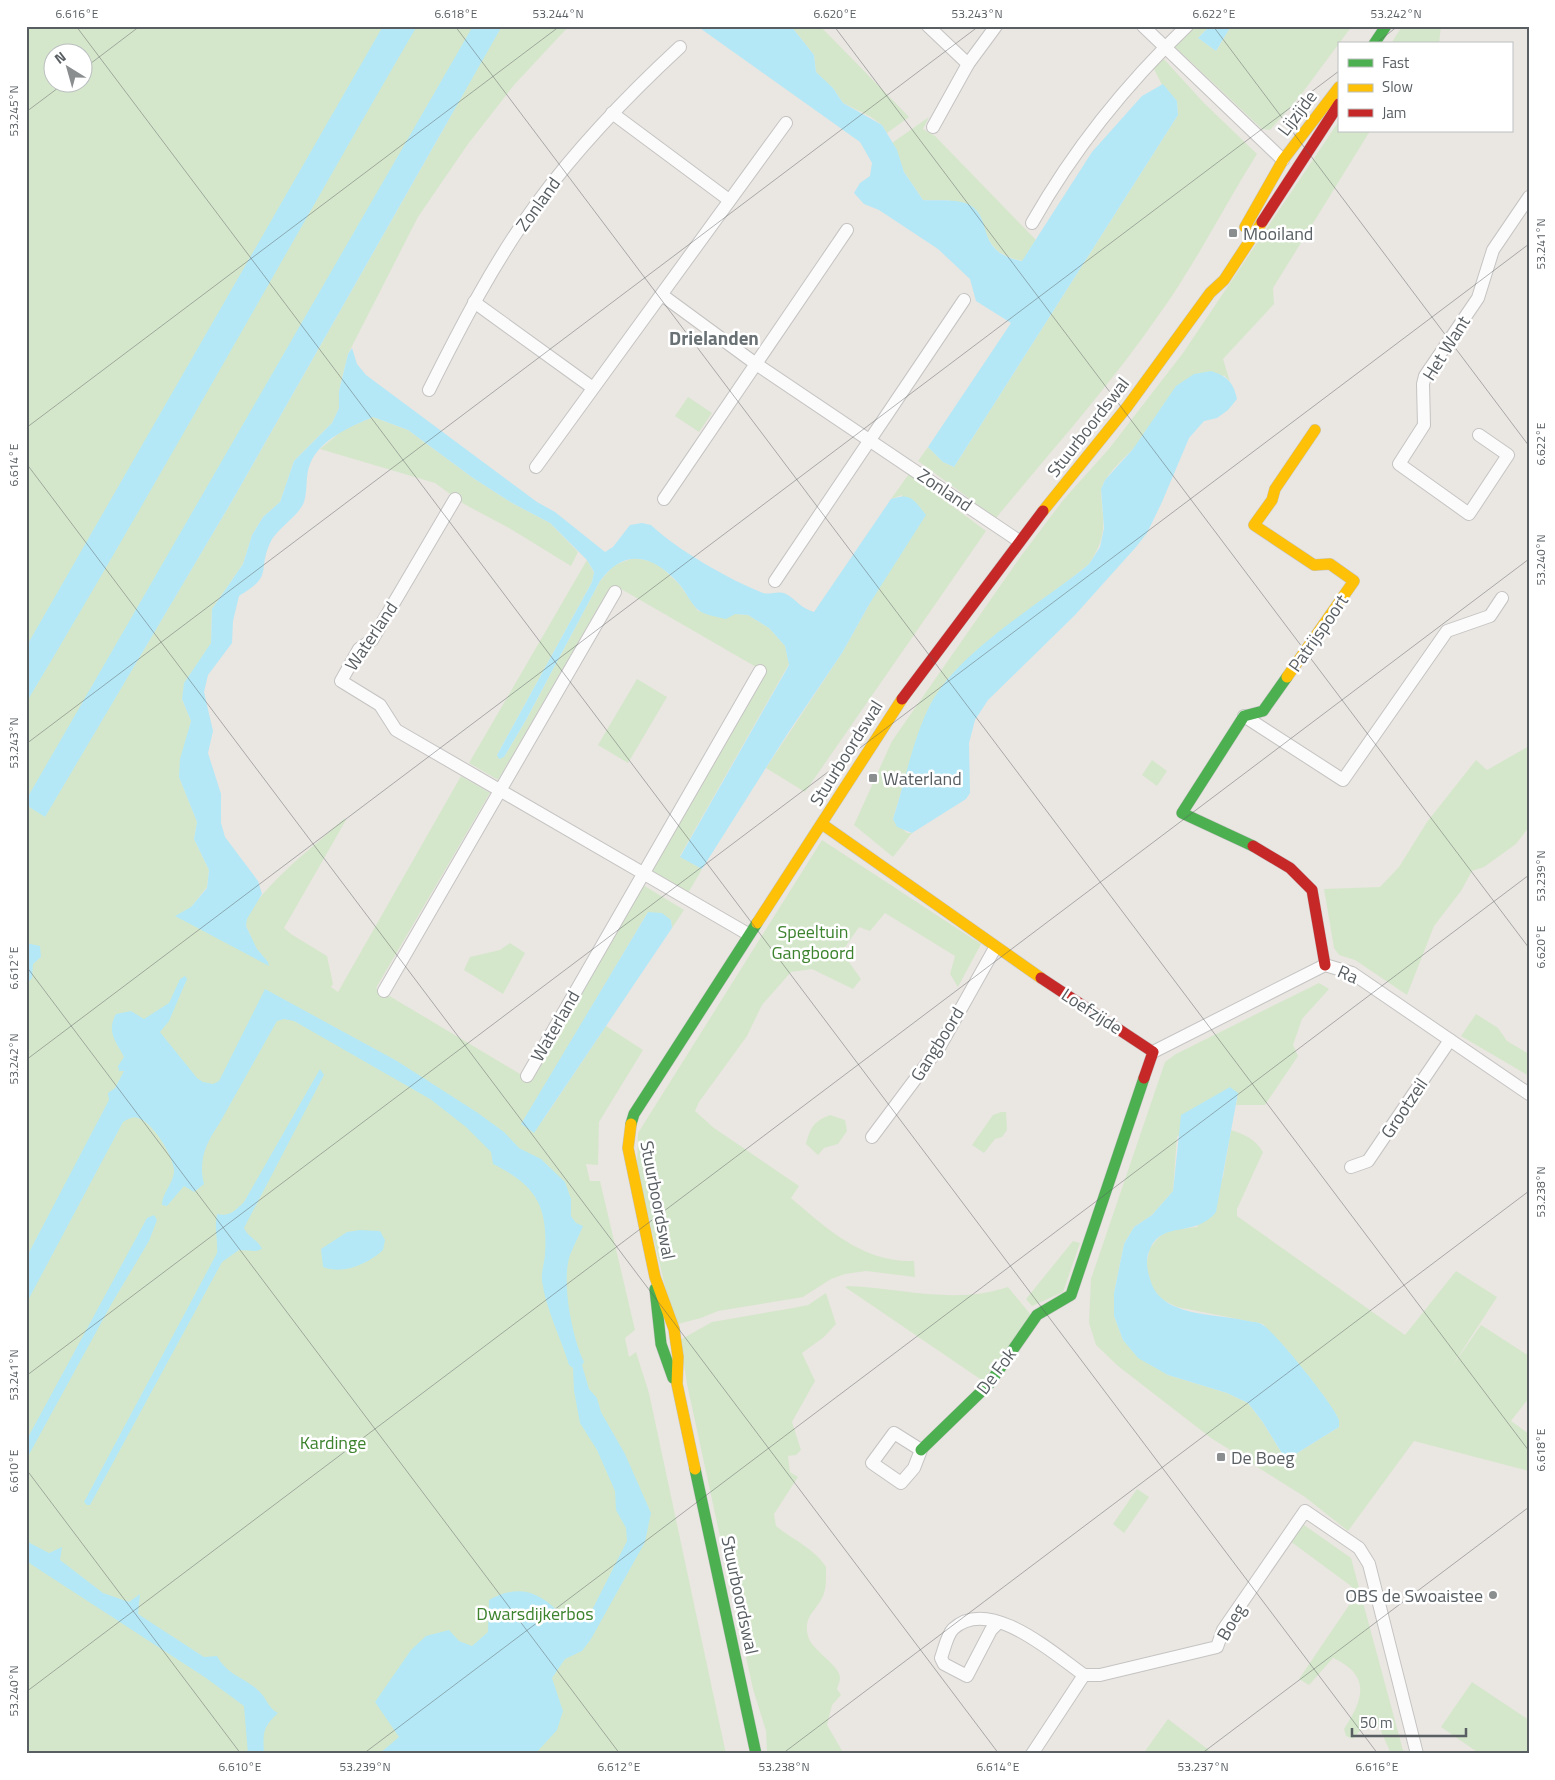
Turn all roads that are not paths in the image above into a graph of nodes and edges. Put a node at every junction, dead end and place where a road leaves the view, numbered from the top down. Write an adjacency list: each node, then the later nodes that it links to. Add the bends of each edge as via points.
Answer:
1 (928, 26): 9 (street)
2 (996, 26): 9 (street)
3 (1143, 26): 8 (street)
4 (1187, 26): 8 (street)
5 (1386, 26): 6 (street)
6 (1375, 42)
7 (680, 47): 12 (street, Zonland)
8 (1165, 47): 15 (street); 19 (street, via 1088,134)
9 (968, 64): 14 (street)
10 (1338, 88): 15 (street, Lijzijde)
11 (1338, 105): 16 (street, Stuurboordswal)
12 (612, 113): 18 (street); 24 (street, Zonland, via 537,204)
13 (786, 123): 18 (street)
14 (933, 127)
15 (1284, 160): 16 (street); 21 (street, Stuurboordswal, via 1215,278)
16 (1296, 168): 21 (street, Stuurboordswal, via 1224,280)
17 (1529, 197): 29 (street, Het Want, via 1493,250 1478,298 1425,376 1424,425 1399,464 1469,514 1508,455)
18 (729, 200): 22 (street)
19 (1032, 223)
20 (847, 230): 25 (street)
21 (1210, 293): 34 (street, Stuurboordswal, via 1127,408)
22 (662, 295): 25 (street, Zonland); 26 (street)
23 (964, 300): 30 (street)
24 (474, 302): 26 (street); 27 (street, Zonland)
25 (756, 364): 30 (street, Zonland); 33 (street)
26 (593, 388): 31 (street)
27 (429, 390)
28 (1315, 430): 39 (street, Patrijspoort, via 1274,489 1272,500 1254,525 1314,565 1330,564 1354,581 1264,711)
29 (1479, 435)
30 (870, 440): 34 (street, Zonland); 35 (street)
31 (536, 467)
32 (455, 499): 40 (street, Waterland, via 372,640 359,649 341,682 380,706 396,730)
33 (664, 499)
34 (1019, 541): 41 (street, Stuurboordswal, via 908,690)
35 (774, 581)
36 (615, 592): 40 (street)
37 (1502, 598): 39 (street, via 1490,616 1447,631 1343,780)
38 (760, 671): 42 (street, Waterland)
39 (1244, 716): 45 (street, via 1182,813 1222,830 1296,872 1312,890)
40 (500, 791): 42 (street, Waterland); 46 (street)
41 (822, 824): 43 (street, Stuurboordswal); 44 (street, Loefzijde)
42 (644, 873): 43 (street, Waterland); 49 (street, Waterland)
43 (748, 934): 56 (street, Stuurboordswal, via 644,1098 628,1136 630,1160 655,1277 664,1295 675,1337 678,1384)
44 (995, 948): 48 (street, Loefzijde); 51 (street, Gangboord, via 940,1046)
45 (1326, 965): 47 (street, Ra, via 1352,973); 48 (street, Ra)
46 (384, 991)
47 (1450, 1040): 50 (street, Ra); 52 (street, Grootzeil, via 1368,1161)
48 (1153, 1052): 53 (street, De Fok, via 1071,1294 1063,1302 1037,1315 989,1384)
49 (526, 1076)
50 (1529, 1094)
51 (872, 1137)
52 (1351, 1167)
53 (921, 1450)
54 (999, 1622): 54 (street, via 972,1618 952,1630 941,1658 944,1664 966,1676 991,1630); 55 (street, via 1012,1625)
55 (1084, 1675): 57 (street); 58 (street, Boeg, via 1100,1675 1218,1647 1224,1630 1305,1510 1352,1542 1369,1564)
56 (756, 1754)
57 (1032, 1754)
58 (1417, 1754)

